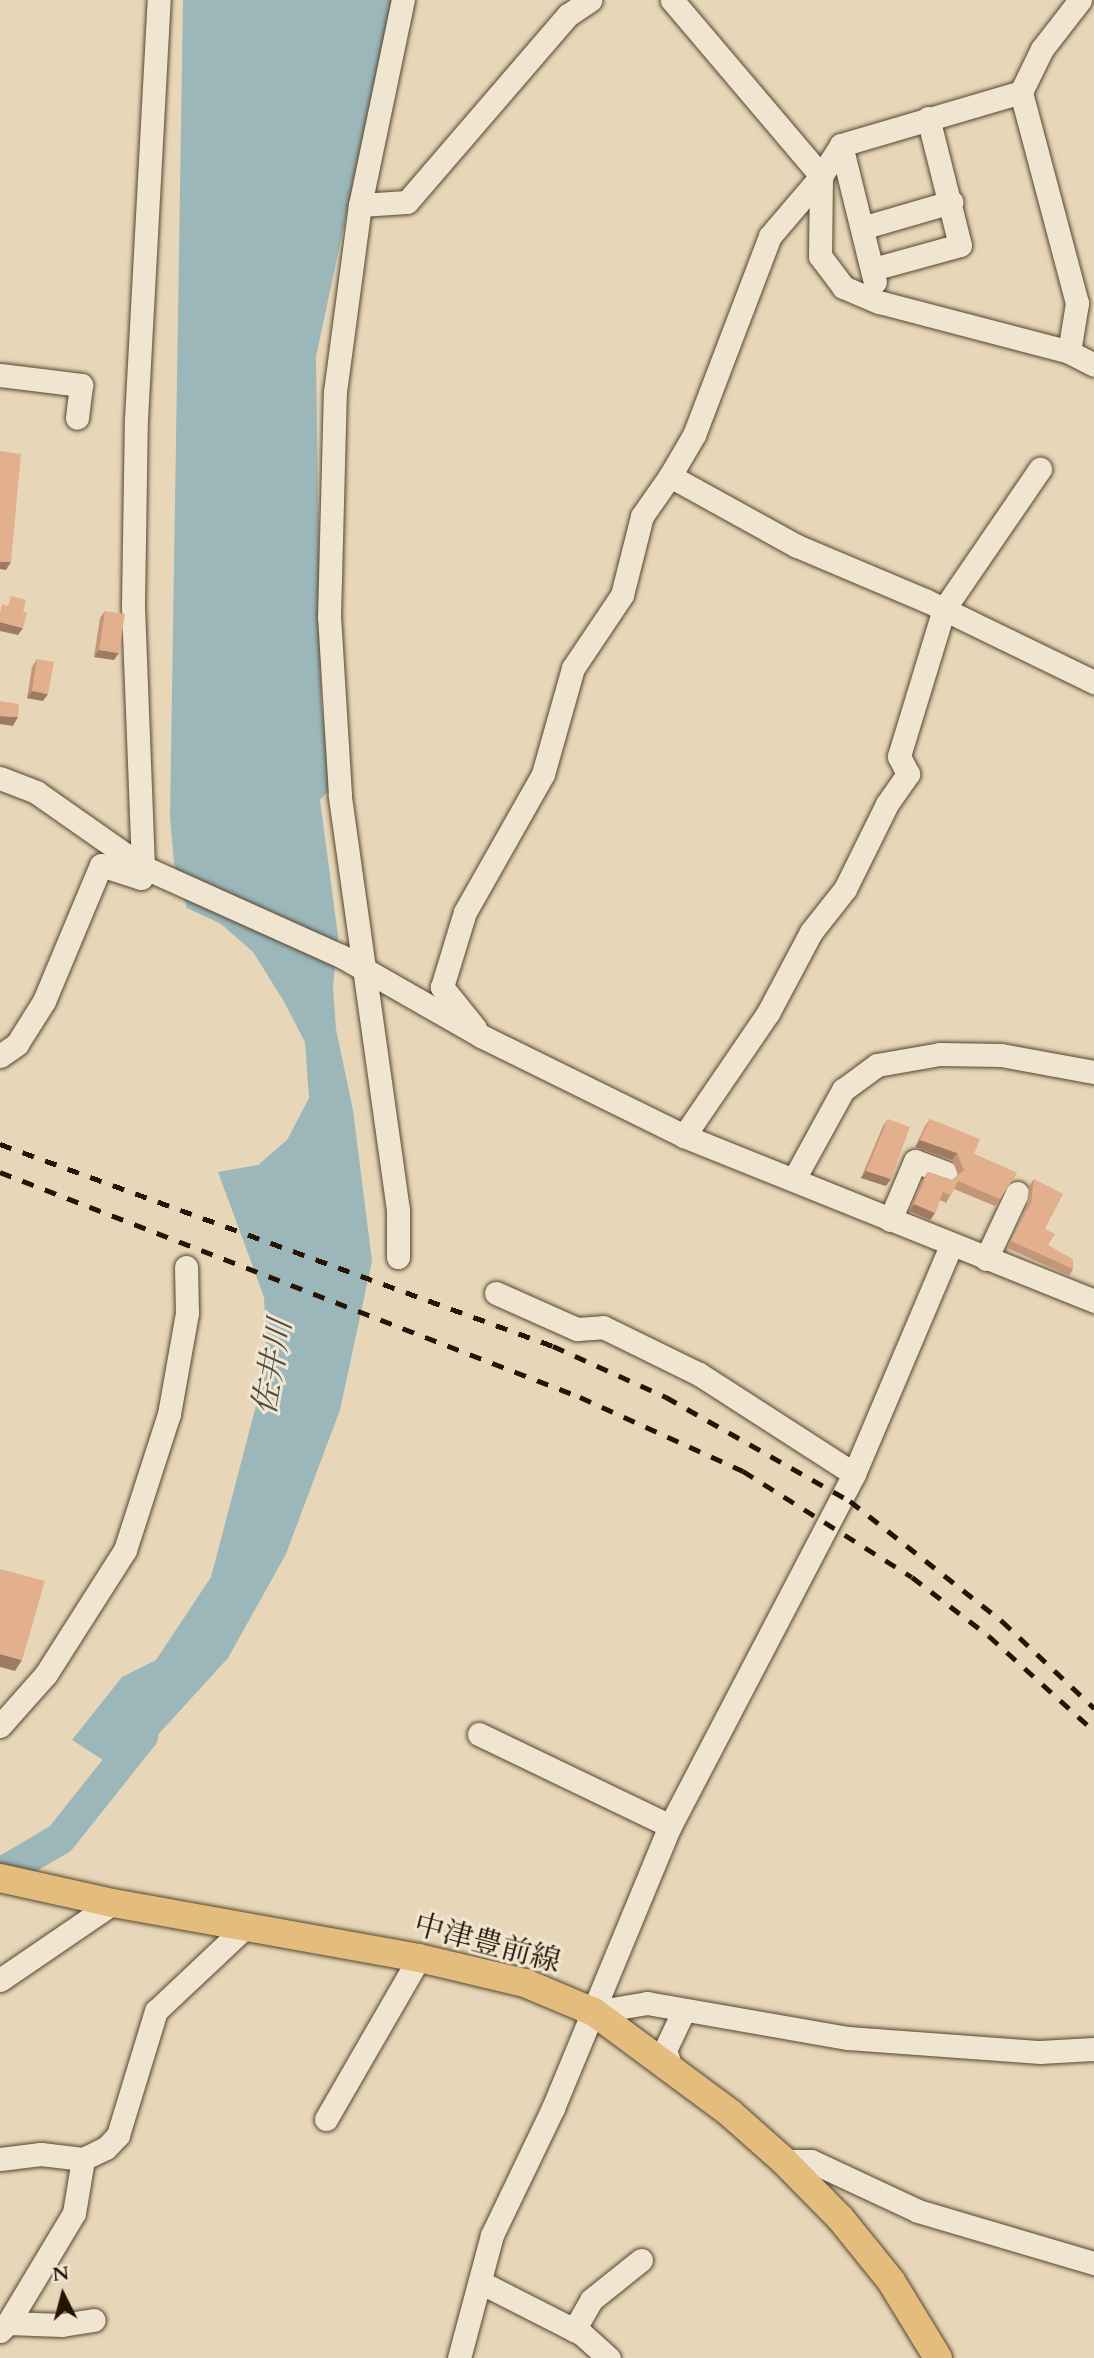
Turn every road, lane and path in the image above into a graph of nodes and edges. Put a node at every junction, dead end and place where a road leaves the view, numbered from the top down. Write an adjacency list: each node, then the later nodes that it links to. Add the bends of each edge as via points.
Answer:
1 (159, 0): 26 (street, via 135,445 132,604)
2 (403, 0): 11 (street)
3 (590, 0): 11 (street, via 568,15 407,202)
4 (1080, 0): 6 (street, via 1042,49)
5 (673, 1): 9 (street)
6 (1021, 92): 7 (street); 15 (street, via 1077,303)
7 (928, 118): 8 (street); 10 (street)
8 (841, 145): 9 (street); 12 (street)
9 (821, 177): 14 (street, via 820,256 843,288); 20 (street, via 770,236 694,435)
10 (951, 202): 12 (street); 13 (street, via 960,245)
11 (360, 205): 27 (street, via 335,392 329,617)
12 (865, 227): 13 (street)
13 (873, 269): 14 (street)
14 (879, 302): 15 (street)
15 (1069, 352): 16 (street)
16 (1094, 365)
17 (0, 375): 18 (street, via 80,385)
18 (77, 418)
19 (1040, 469): 21 (street)
20 (670, 476): 21 (street, via 797,546); 28 (street, via 642,516 622,595 573,668 542,774 465,912 442,987)
21 (944, 609): 22 (street); 31 (street, via 899,756 908,774 887,804 845,889 811,932 768,1013)
22 (1094, 682)
23 (0, 778): 24 (street, via 13,780)
24 (60, 808): 25 (street, via 56,817); 26 (street)
25 (101, 865): 26 (street, via 141,878); 29 (street, via 44,1001 17,1044)
26 (143, 867): 27 (street)
27 (356, 966): 28 (street); 37 (street, via 398,1210)
28 (481, 1036): 31 (street)
29 (0, 1056)
30 (1094, 1072): 33 (street, via 1001,1055 940,1055 877,1065 843,1090)
31 (684, 1136): 33 (street)
32 (946, 1173): 35 (street, via 915,1161)
33 (794, 1179): 35 (street)
34 (1017, 1193): 38 (street)
35 (890, 1220): 36 (street)
36 (951, 1245): 38 (street); 42 (street)
37 (398, 1257)
38 (986, 1259): 41 (street)
39 (186, 1266): 43 (street, via 187,1313 169,1413 125,1549 46,1674)
40 (496, 1293): 42 (street, via 577,1329 603,1326 699,1374)
41 (1094, 1301)
42 (854, 1474): 45 (street)
43 (0, 1726)
44 (479, 1734): 45 (street)
45 (670, 1826): 52 (street)
46 (0, 1878): 47 (main road, 中津豊前線)
47 (113, 1903): 48 (main road, 中津豊前線); 50 (street)
48 (244, 1927): 49 (main road, 中津豊前線); 57 (street, via 156,2011 118,2135 106,2148)
49 (419, 1958): 52 (main road, 中津豊前線, via 525,1983); 55 (street)
50 (0, 1980)
51 (684, 2010): 52 (street, via 647,2003); 53 (street, via 914,2044 1040,2052); 54 (street, via 665,2050)
52 (594, 2012): 54 (main road, 中津豊前線); 61 (street, via 492,2235)
53 (1094, 2049)
54 (671, 2068): 58 (main road, 中津豊前線)
55 (326, 2119)
56 (0, 2159): 57 (street, via 41,2154)
57 (83, 2159): 63 (street, via 74,2213)
58 (784, 2161): 60 (street, via 811,2161 918,2211); 67 (main road, 中津豊前線, via 841,2219 891,2281)
59 (641, 2260): 64 (street, via 591,2300)
60 (1094, 2263)
61 (480, 2282): 64 (street); 65 (street)
62 (94, 2320): 63 (street)
63 (4, 2327)
64 (573, 2329): 66 (street)
65 (459, 2358)
66 (609, 2358)
67 (937, 2358)

